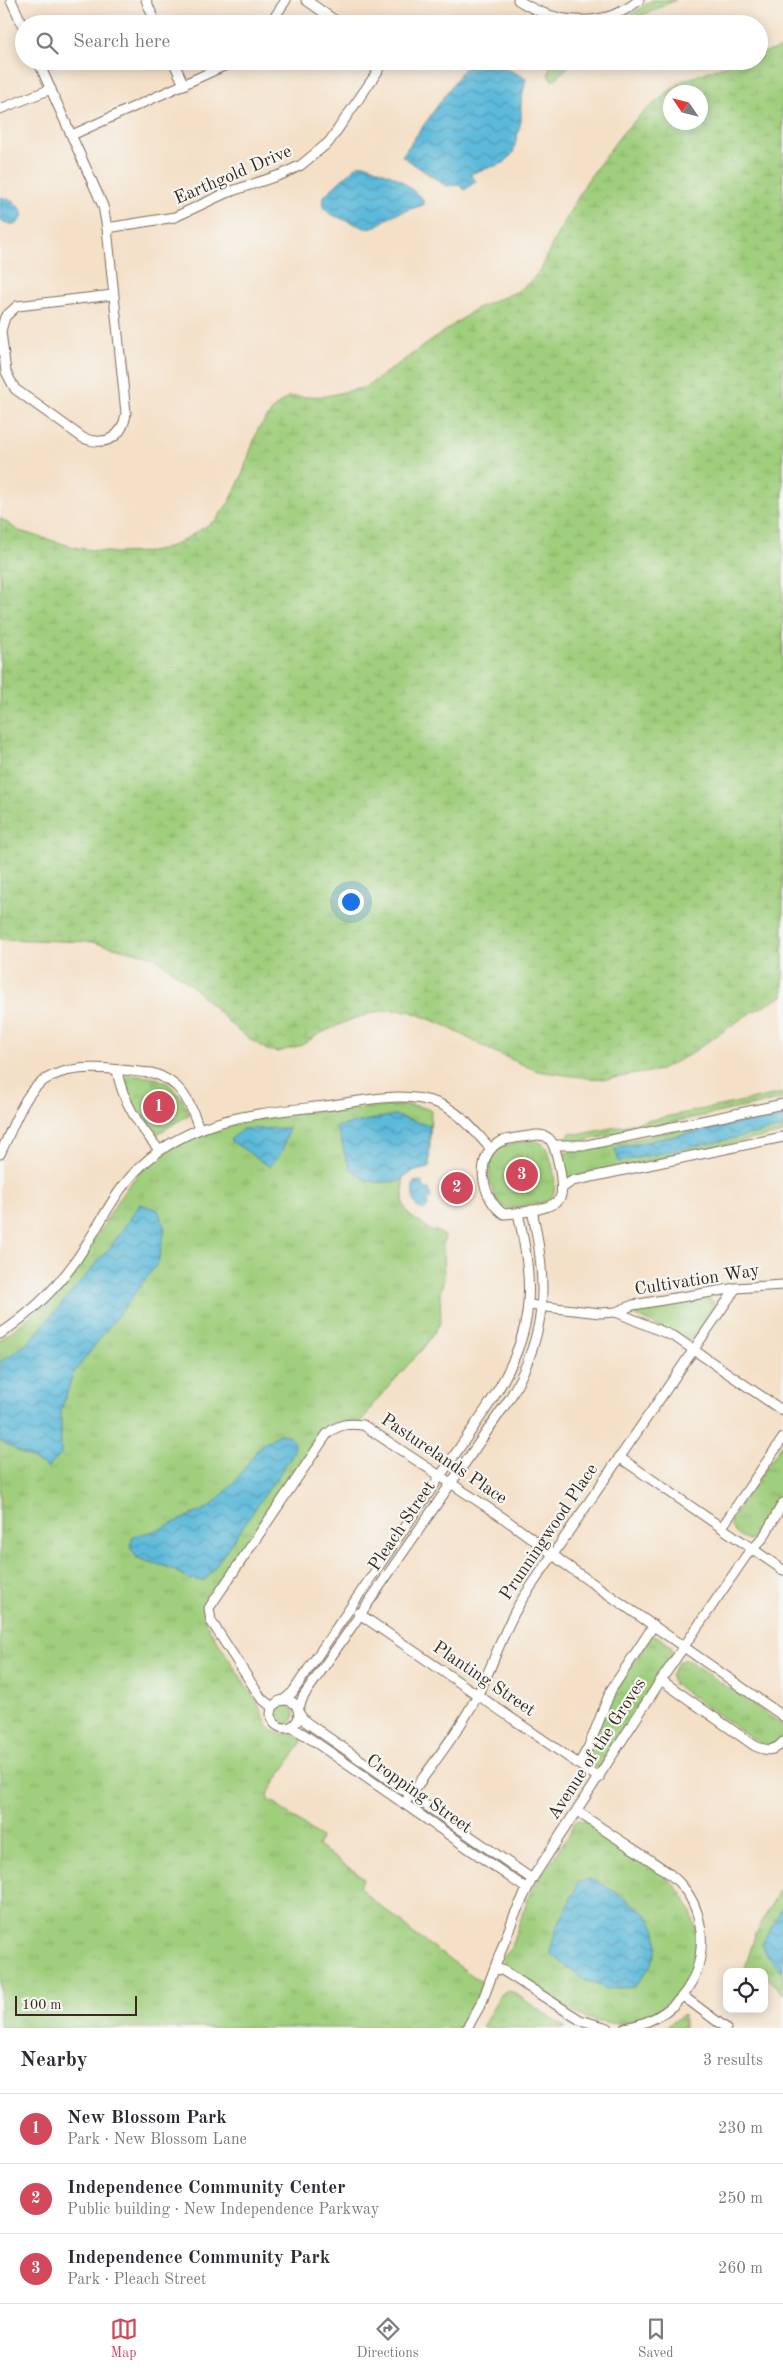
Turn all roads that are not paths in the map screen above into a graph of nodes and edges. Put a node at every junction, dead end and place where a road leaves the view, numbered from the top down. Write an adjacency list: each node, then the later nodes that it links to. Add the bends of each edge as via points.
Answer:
1 (11, 0): 7 (street)
2 (146, 0): 8 (street)
3 (286, 0): 9 (street)
4 (306, 0): 10 (street)
5 (518, 0): 11 (street)
6 (639, 0): 12 (street)
7 (18, 15)
8 (152, 15)
9 (276, 15)
10 (327, 15)
11 (548, 15)
12 (613, 15)
13 (42, 70): 18 (street)
14 (177, 70): 17 (street)
15 (216, 70): 17 (street)
16 (378, 70): 21 (street, Earthgold Drive, via 329,142 301,165 226,192 175,217)
17 (184, 85): 20 (street)
18 (51, 89): 19 (street); 20 (street)
19 (0, 109)
20 (72, 135): 21 (street, via 103,206)
21 (107, 228): 22 (street)
22 (113, 295): 23 (street, via 26,303); 23 (street, via 126,413 121,430 102,443 84,438 15,388 6,372)
23 (2, 316)
24 (116, 1071): 26 (street, via 152,1073 173,1082 186,1098); 30 (street, via 126,1104); 31 (street, via 80,1068 45,1079 26,1099)
25 (783, 1104): 28 (street, via 587,1145)
26 (199, 1128): 29 (street, via 245,1114 395,1097 424,1099 453,1111); 30 (street)
27 (783, 1138): 32 (street, via 572,1181)
28 (554, 1145): 29 (street, via 548,1138 537,1135 499,1142); 32 (street)
29 (491, 1149): 34 (street, via 485,1161 484,1175 490,1202 504,1214)
30 (159, 1150): 40 (street, via 118,1191 71,1268 39,1303)
31 (0, 1154)
32 (562, 1188): 33 (street, via 560,1198 552,1205)
33 (532, 1210): 34 (street); 38 (street, Pleach Street, via 541,1250)
34 (518, 1213): 37 (street, Pleach Street, via 529,1266)
35 (783, 1285): 36 (street, Cultivation Way)
36 (736, 1288): 39 (street, Cultivation Way, via 633,1305); 41 (street, Prunningwood Place)
37 (529, 1305): 38 (street, Cultivation Way); 45 (street, Pleach Street, via 522,1338 508,1373)
38 (542, 1307): 39 (street, Cultivation Way); 46 (street, Pleach Street, via 535,1340 521,1378)
39 (616, 1312): 41 (street, Cultivation Way, via 655,1327)
40 (1, 1332)
41 (694, 1350): 42 (street, Cultivation Way); 44 (street, Prunningwood Place)
42 (783, 1411)
43 (783, 1438): 48 (street)
44 (619, 1457): 48 (street); 50 (street, Prunningwood Place)
45 (440, 1478): 46 (street, Pasturelands Place); 52 (street, Pleach Street); 59 (street, Pasturelands Place, via 363,1425 346,1424 327,1434 209,1608 211,1621 261,1698)
46 (451, 1483): 50 (street, Pasturelands Place); 53 (street, Pleach Street)
47 (783, 1503): 49 (street, Avenue of the Groves)
48 (722, 1528): 49 (street)
49 (753, 1549): 51 (street); 55 (street, Avenue of the Groves)
50 (553, 1554): 54 (street, Pasturelands Place); 57 (street, Prunningwood Place, via 514,1613)
51 (783, 1570)
52 (351, 1608): 53 (street, Planting Street); 58 (street, Pleach Street)
53 (361, 1615): 57 (street, Planting Street); 60 (street, Pleach Street, via 303,1697)
54 (654, 1625): 55 (street, Pasturelands Place); 64 (street, via 611,1690)
55 (683, 1648): 56 (street, Avenue of the Groves); 61 (street, Pasturelands Place)
56 (661, 1680): 63 (street, via 756,1746 773,1750); 65 (street, Avenue of the Groves)
57 (478, 1694): 64 (street, Planting Street); 66 (street, Prunningwood Place)
58 (284, 1700): 59 (street); 60 (street, via 292,1702)
59 (272, 1707): 62 (street, via 270,1716 274,1724 282,1728)
60 (299, 1712): 62 (street, via 296,1724); 66 (street, Cropping Street, via 306,1722)
61 (783, 1716)
62 (291, 1727): 67 (street, Cropping Street)
63 (783, 1742)
64 (579, 1764): 65 (street, Planting Street)
65 (599, 1778): 68 (street, Avenue of the Groves)
66 (411, 1795): 67 (street, Prunningwood Place); 69 (street, Cropping Street)
67 (404, 1804): 70 (street, Cropping Street)
68 (577, 1811): 69 (street, Avenue of the Groves); 72 (street, via 667,1872 684,1888 696,1912 702,1940 698,1965)
69 (532, 1879): 70 (street, Avenue of the Groves)
70 (527, 1889): 71 (street, Avenue of the Groves)
71 (495, 1968): 73 (street, Avenue of the Groves, via 482,2002); 74 (street, via 580,2020)
72 (683, 1996): 75 (street, via 654,2018); 76 (street)
73 (467, 2028)
74 (608, 2028)
75 (625, 2028)
76 (726, 2028)

